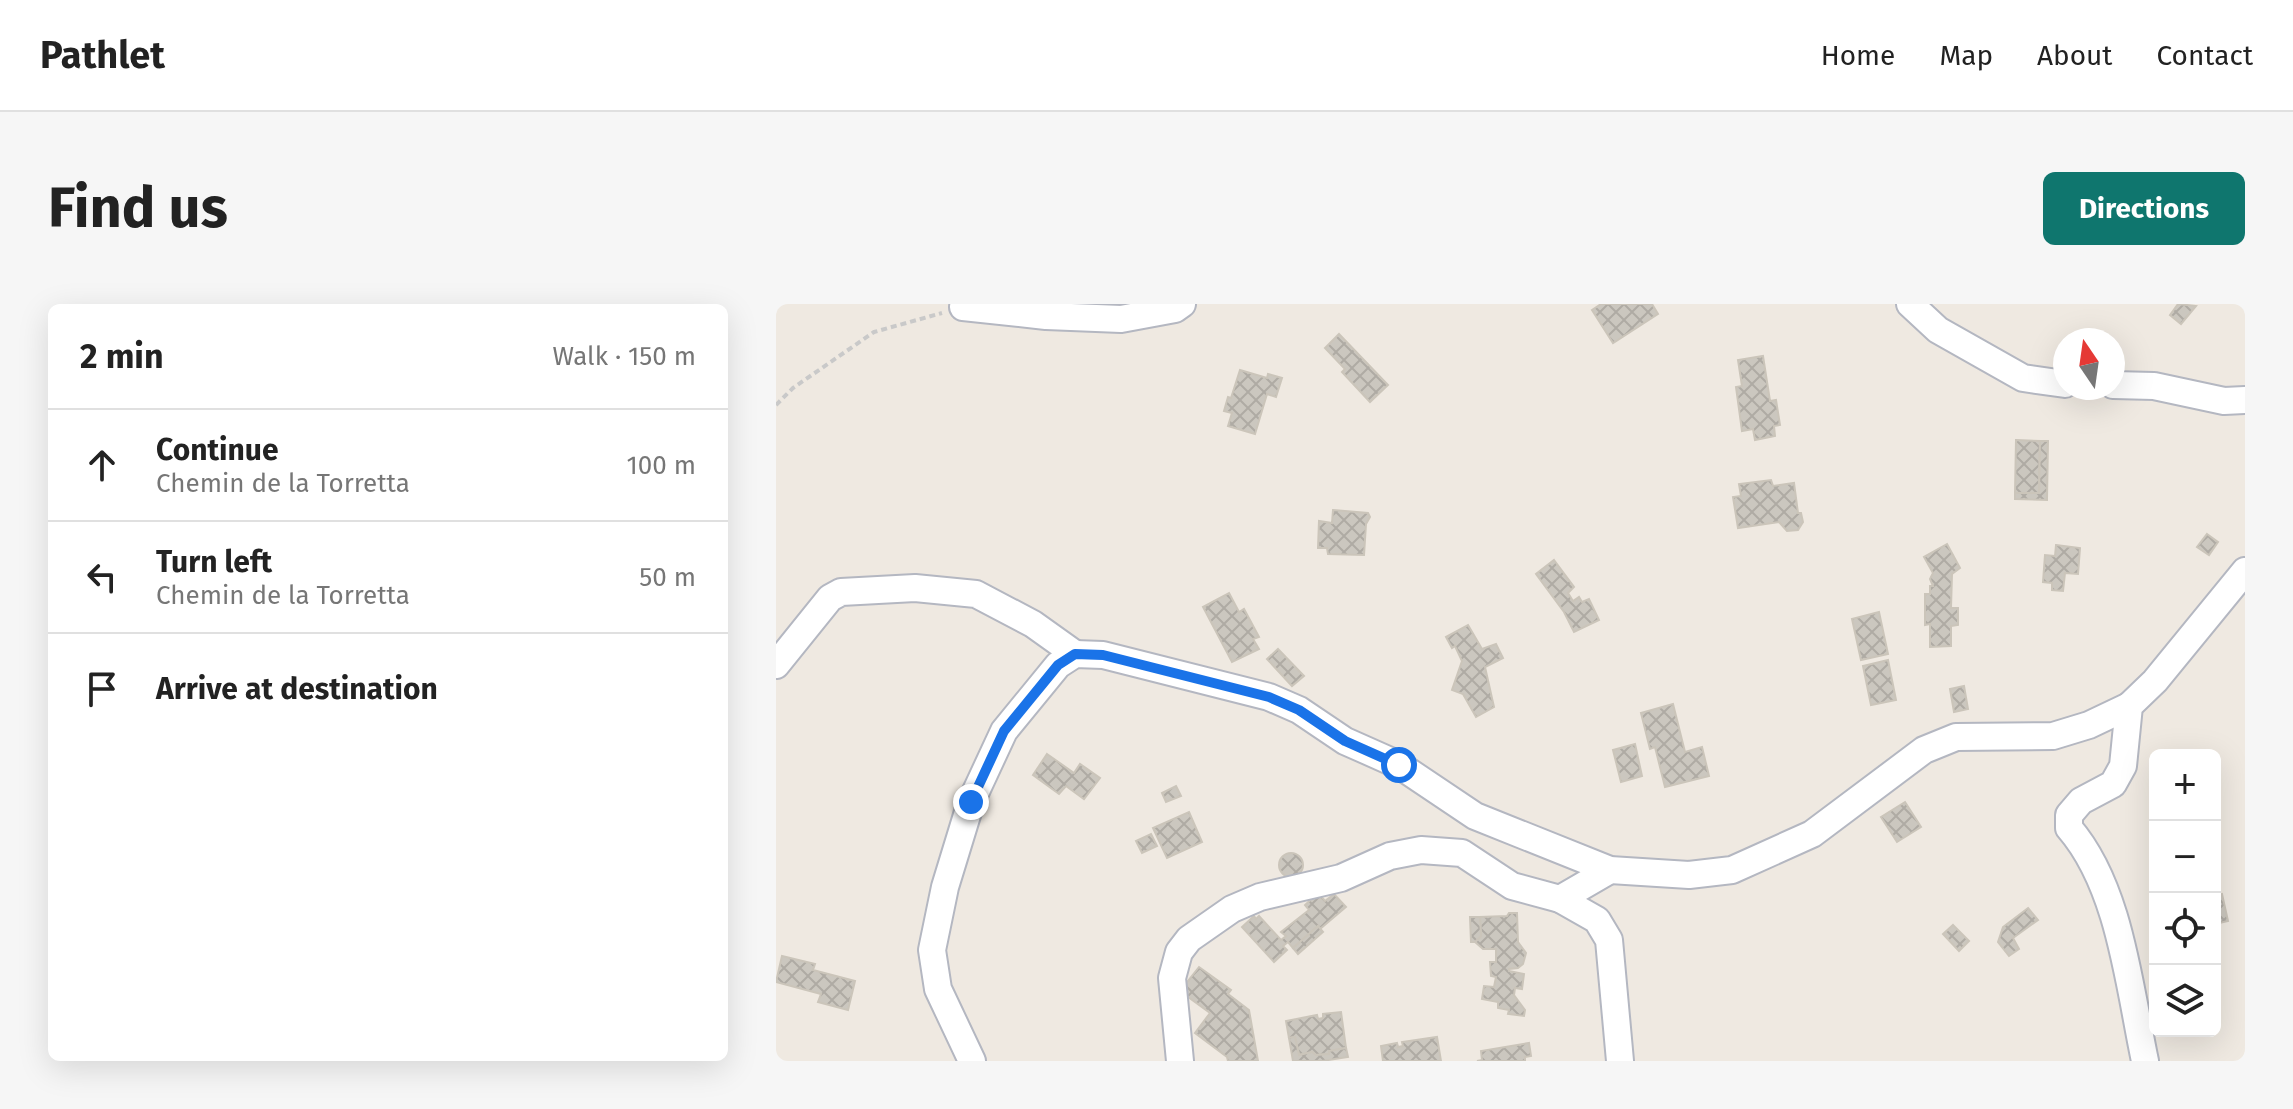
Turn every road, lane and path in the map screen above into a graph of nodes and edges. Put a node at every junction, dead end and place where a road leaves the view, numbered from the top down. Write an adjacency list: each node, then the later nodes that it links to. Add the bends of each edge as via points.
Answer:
1 (1182, 304): 3 (street, via 1121,319)
2 (1910, 304): 4 (street, via 1938,330 2023,378)
3 (963, 307): 7 (path, via 874,332)
4 (2053, 382)
5 (2125, 385): 6 (street)
6 (2245, 400)
7 (776, 405)
8 (2245, 571): 11 (street)
9 (1075, 654): 10 (street, via 976,594 915,588 841,592 830,598); 12 (street, via 1103,655 1269,697 1399,765 1475,816); 14 (street, via 1058,665 1004,731 971,802 945,887 932,950 938,989)
10 (776, 665)
11 (2129, 706): 12 (street, via 2053,736 1956,737 1924,750 1812,834 1732,870 1689,875); 17 (street, via 2123,766 2113,784 2081,801 2069,815 2069,828 2083,844 2107,899)
12 (1610, 870): 13 (street)
13 (1560, 899): 15 (street, via 1512,886 1462,853 1421,850 1390,856 1341,878 1260,897 1232,909 1179,952 1172,978); 16 (street, via 1597,920 1609,940)
14 (972, 1061)
15 (1180, 1061)
16 (1620, 1061)
17 (2145, 1061)

